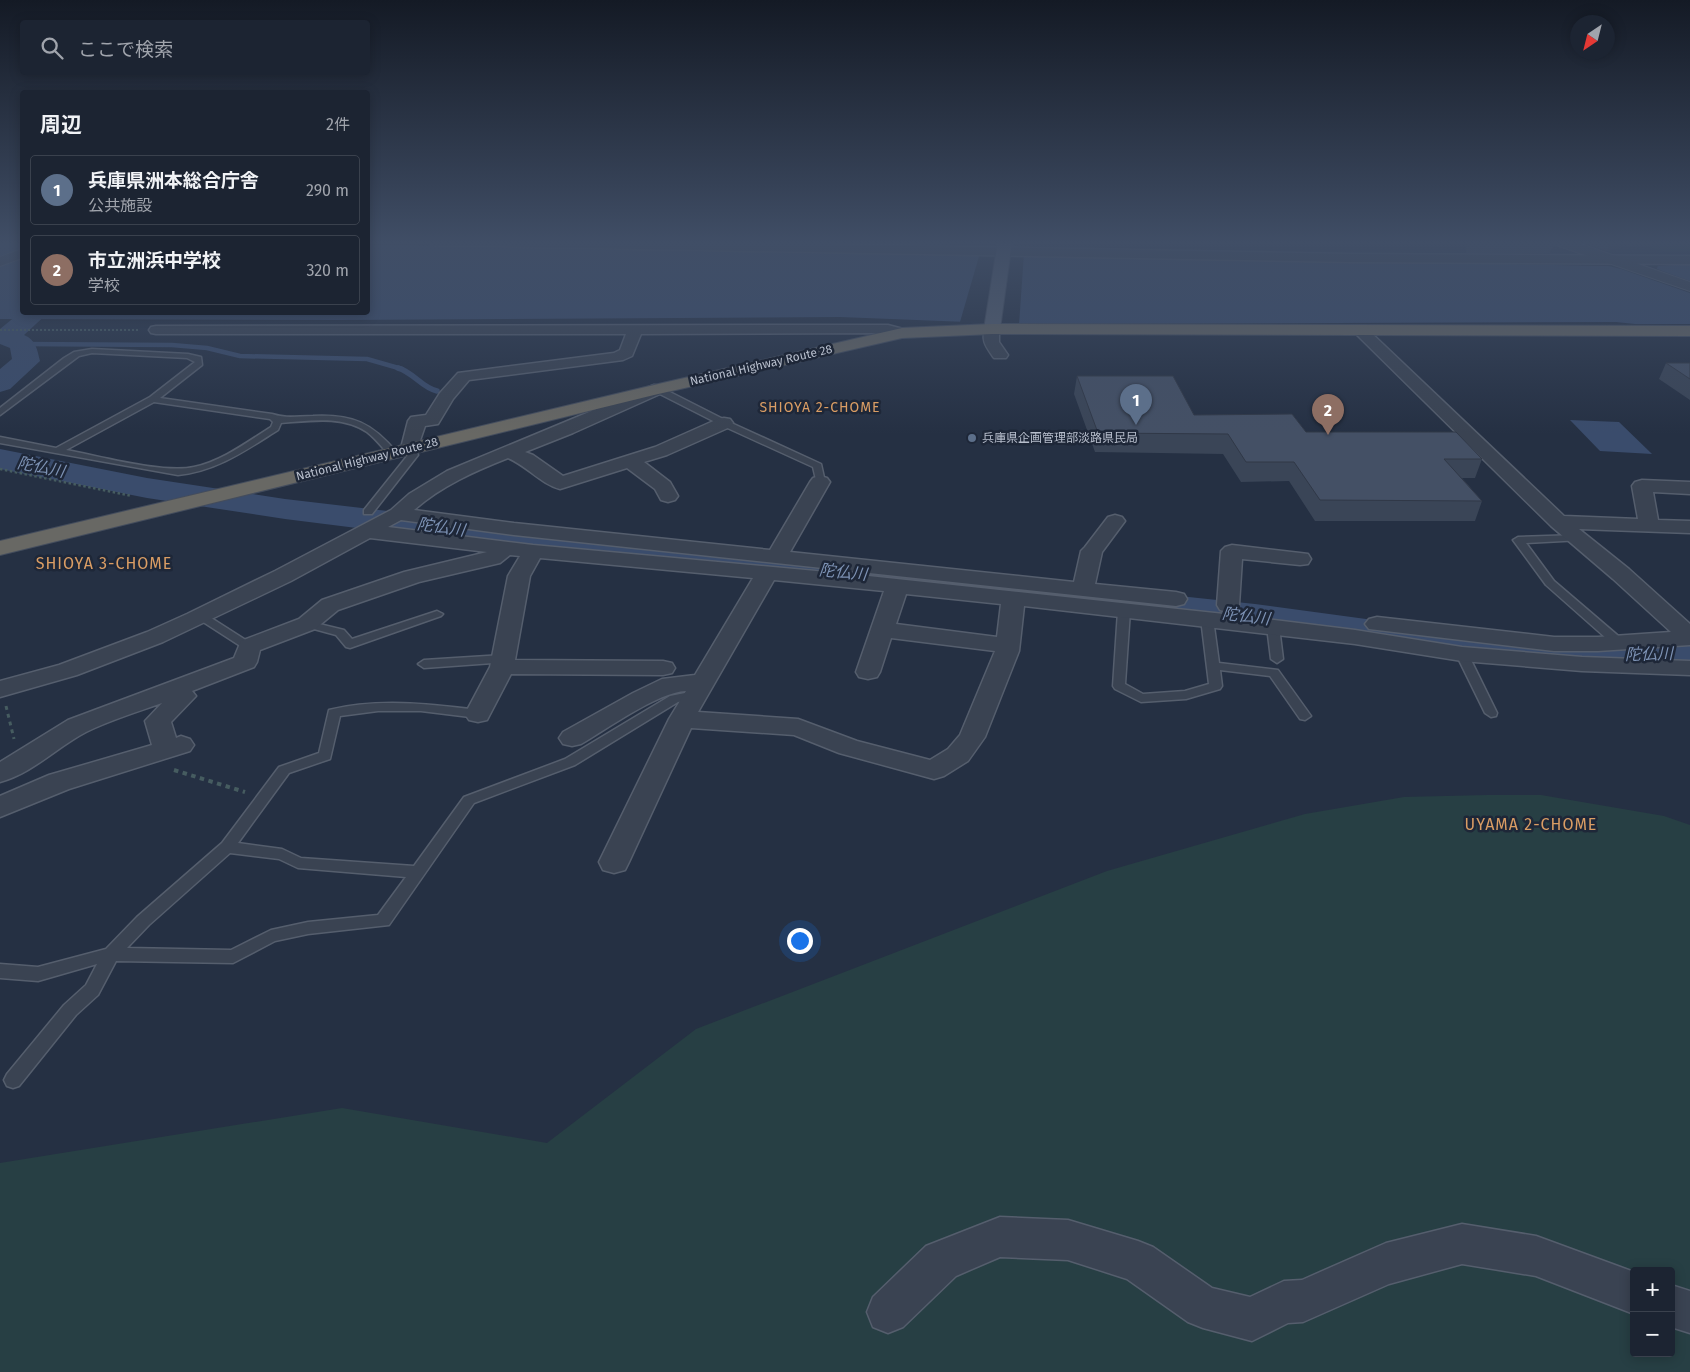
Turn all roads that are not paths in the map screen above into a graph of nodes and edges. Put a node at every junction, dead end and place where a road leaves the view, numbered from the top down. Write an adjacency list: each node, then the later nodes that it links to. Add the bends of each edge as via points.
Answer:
1 (995, 305): 2 (main road)
2 (992, 327): 5 (highway, National Highway Route 28); 7 (highway, National Highway Route 28); 8 (street, via 991,342)
3 (156, 330): 4 (street)
4 (635, 330): 7 (street, via 879,329); 15 (street, via 627,352 617,357 464,376 432,420 417,421)
5 (1360, 330): 6 (highway, National Highway Route 28); 26 (street)
6 (1687, 332)
7 (902, 333): 9 (highway, National Highway Route 28)
8 (1000, 355)
9 (656, 389): 13 (lane); 15 (highway, National Highway Route 28); 17 (street)
10 (153, 399): 11 (lane, via 199,364 198,359 92,351 77,354); 12 (lane, via 272,417); 16 (lane)
11 (0, 412)
12 (278, 421): 16 (lane, via 274,428 222,460 180,472); 18 (lane, via 347,420 370,431)
13 (724, 423): 19 (street); 20 (lane, via 818,466)
14 (0, 440): 16 (lane)
15 (410, 448): 18 (highway, National Highway Route 28); 24 (lane, via 413,455)
16 (57, 451)
17 (508, 452): 19 (street, via 526,459 560,483); 23 (street, via 454,475 416,498)
18 (392, 453): 30 (highway, National Highway Route 28)
19 (630, 461): 22 (street, via 663,486)
20 (820, 482): 34 (street)
21 (1690, 488): 27 (street, via 1642,486)
22 (668, 496)
23 (398, 514): 24 (street); 34 (street)
24 (367, 521): 31 (street); 42 (street, via 283,576)
25 (1115, 521): 37 (street, via 1092,551)
26 (1558, 522): 27 (street); 29 (street)
27 (1649, 525): 28 (street)
28 (1690, 527)
29 (1578, 538): 47 (street); 48 (lane, via 1518,540 1550,583)
30 (0, 548)
31 (506, 548): 32 (street); 44 (street, via 492,558 412,577 330,605)
32 (532, 551): 34 (street); 53 (street, via 520,576)
33 (1300, 559): 39 (street, via 1232,551)
34 (772, 565): 35 (street); 60 (street)
35 (863, 574): 36 (street); 37 (street)
36 (897, 586): 38 (street); 46 (street)
37 (1082, 588): 39 (street)
38 (1013, 599): 40 (street); 49 (street)
39 (1228, 605): 48 (street, via 1554,644)
40 (1124, 611): 43 (street); 55 (lane, via 1119,686 1141,698 1186,695 1216,686)
41 (438, 614): 44 (lane, via 350,644 340,632)
42 (201, 616): 50 (lane); 61 (street, via 68,670)
43 (1207, 619): 45 (street); 55 (lane)
44 (307, 624): 50 (street)
45 (1273, 627): 51 (street); 52 (lane)
46 (883, 630): 49 (street); 58 (street)
47 (1690, 638): 48 (street)
48 (1619, 643)
49 (1008, 645): 65 (street, via 972,738 958,755 934,770 848,747 798,727)
50 (249, 646): 59 (street, via 246,662)
51 (1462, 654): 57 (street, via 1582,664); 62 (lane)
52 (1277, 659)
53 (502, 663): 54 (lane); 56 (street); 63 (street)
54 (424, 664)
55 (1213, 666): 64 (lane, via 1274,673)
56 (664, 668)
57 (1690, 668)
58 (868, 672)
59 (177, 688): 67 (street, via 77,726); 68 (street, via 183,696 158,721 174,748 59,782)
60 (698, 688): 65 (street); 66 (street, via 672,684); 71 (lane, via 570,762 469,800)
61 (1, 689)
62 (1491, 713)
63 (478, 714): 69 (lane, via 421,707 378,707 334,713 325,756 284,770)
64 (1305, 716)
65 (682, 719): 70 (street)
66 (572, 738)
67 (10, 768)
68 (0, 807)
69 (227, 847): 71 (lane, via 282,854 298,863); 72 (lane, via 143,921)
70 (614, 862)
71 (418, 872): 72 (lane, via 383,921 308,928 271,936 233,957)
72 (111, 954): 73 (lane, via 38,974); 74 (lane, via 92,990 70,1010)
73 (0, 971)
74 (13, 1080)
75 (1630, 1291): 77 (street, via 1536,1256 1462,1244 1386,1264 1303,1301 1284,1302 1252,1319 1203,1307 1138,1262 1068,1240 1000,1237 941,1261)
76 (1675, 1307): 78 (street)
77 (888, 1312)
78 (1690, 1312)

